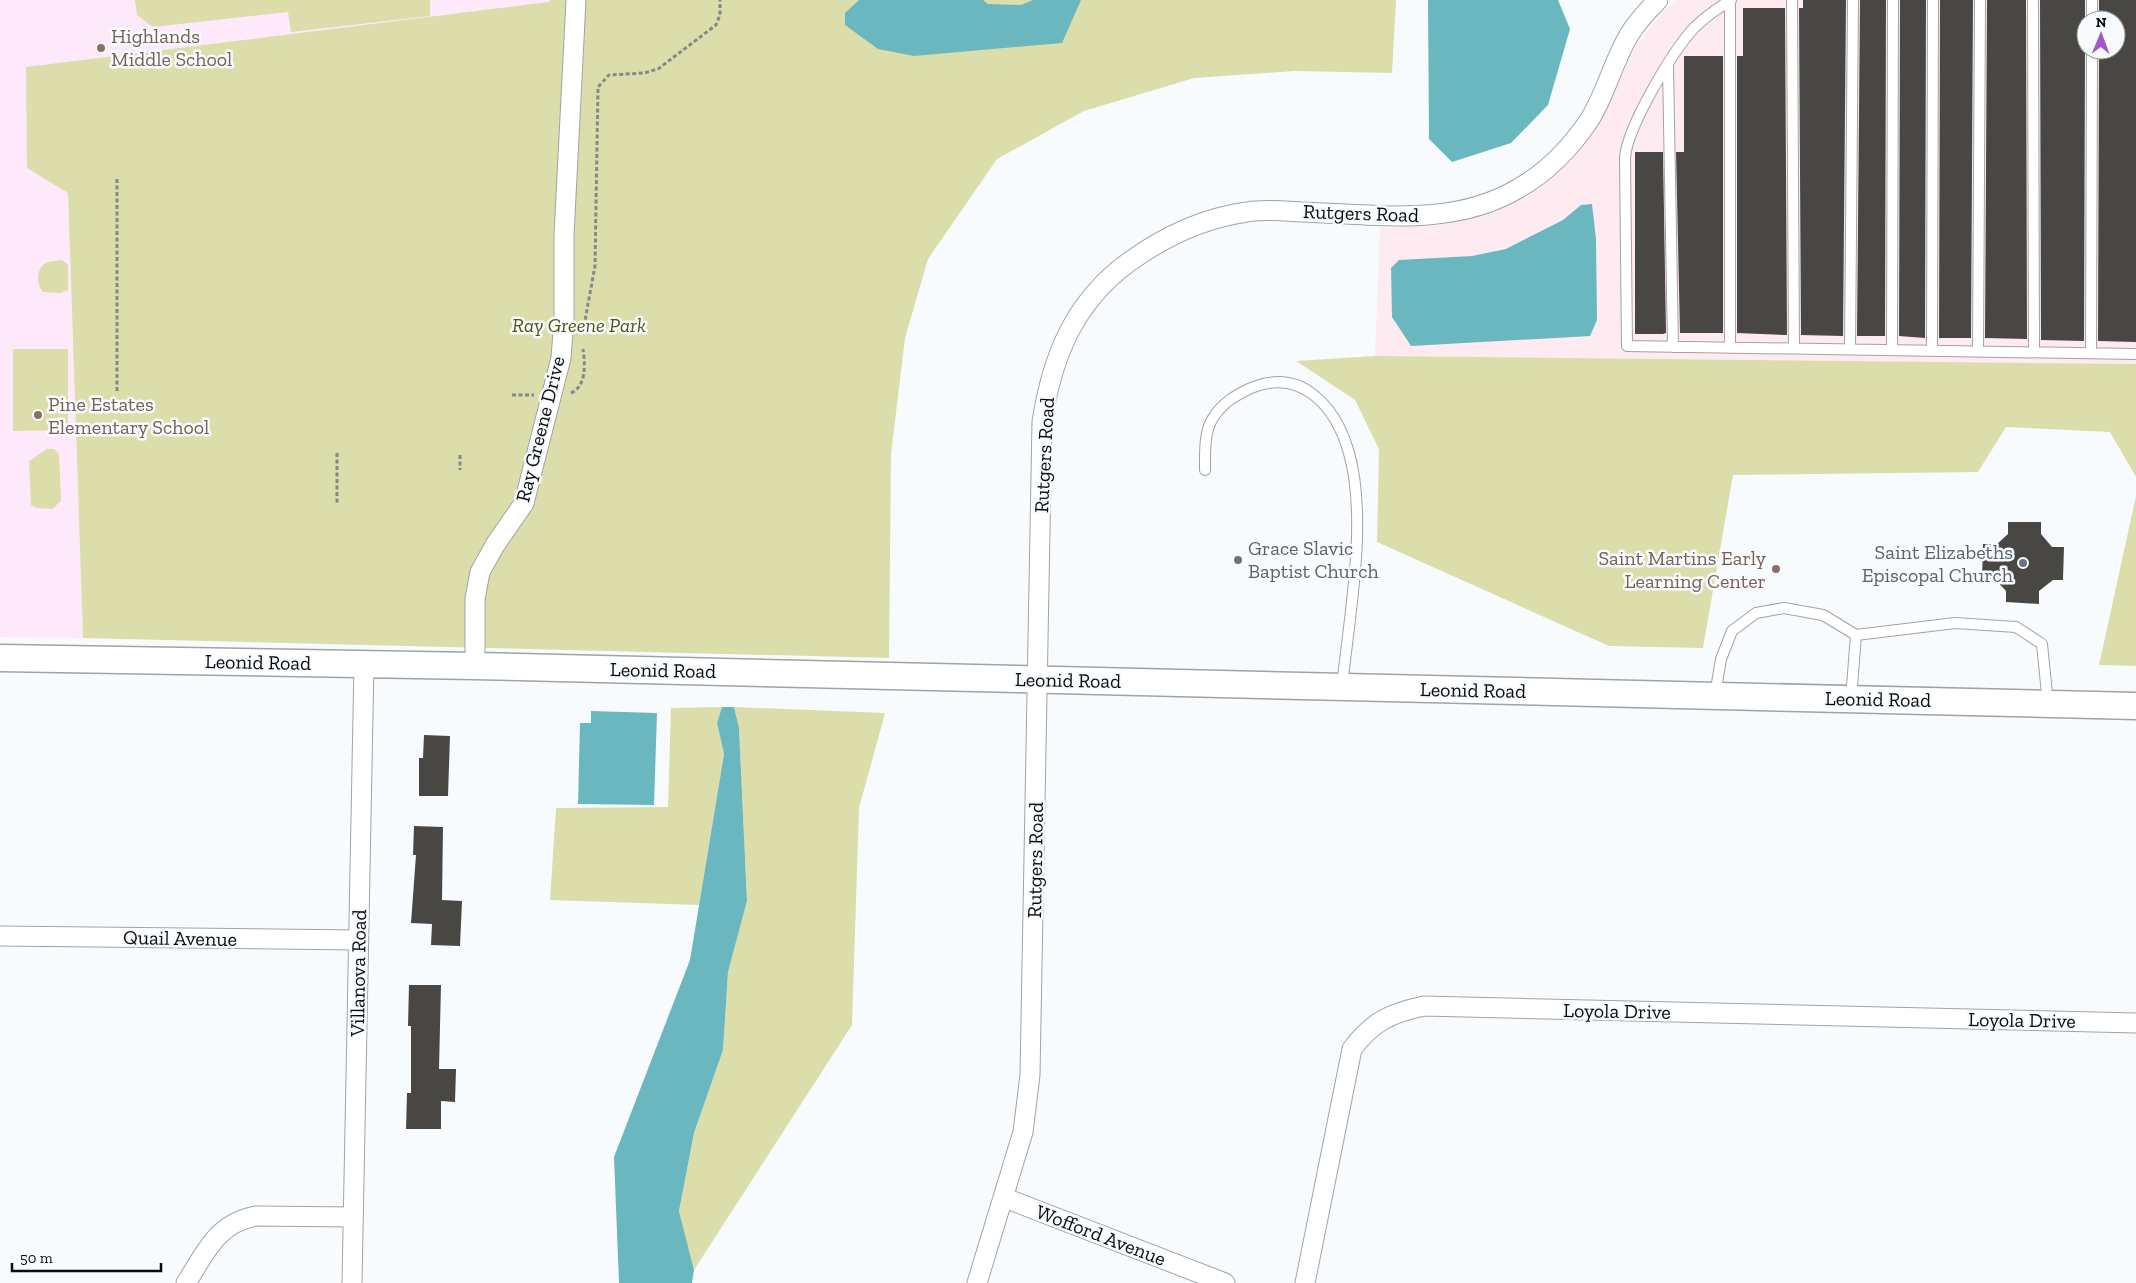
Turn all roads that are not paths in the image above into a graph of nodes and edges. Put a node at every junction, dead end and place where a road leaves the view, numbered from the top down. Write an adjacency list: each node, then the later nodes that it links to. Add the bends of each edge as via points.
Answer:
1 (576, 0): 26 (street, Ray Greene Drive, via 561,358 524,503 480,572 475,599)
2 (1658, 0): 27 (street, Rutgers Road, via 1628,37 1590,119 1547,168 1518,189 1488,204 1424,216 1277,211 1218,218 1186,228 1153,245 1122,267 1097,291 1058,353 1048,383 1042,422)
3 (1731, 0): 11 (lane, via 1696,27 1678,47); 13 (lane)
4 (1792, 0): 14 (lane)
5 (1852, 0): 15 (lane)
6 (1893, 0): 16 (lane)
7 (1933, 0): 17 (lane)
8 (1980, 0): 18 (lane)
9 (2033, 0): 19 (lane)
10 (2092, 60): 20 (lane)
11 (1668, 65): 12 (lane); 12 (lane, via 1639,116 1626,151 1627,346)
12 (1673, 346): 13 (lane)
13 (1730, 348): 14 (lane)
14 (1794, 348): 15 (lane)
15 (1850, 349): 16 (lane)
16 (1892, 350): 17 (lane)
17 (1932, 350): 18 (lane)
18 (1978, 351): 19 (lane)
19 (2034, 352): 20 (lane)
20 (2091, 353): 21 (lane)
21 (2136, 354)
22 (1204, 470): 28 (lane, via 1212,418 1233,395 1266,382 1296,385 1317,396 1336,420 1349,452 1356,486 1358,534)
23 (1856, 635): 29 (lane, via 1823,615 1784,608 1756,613 1732,631 1721,658); 30 (lane); 31 (lane, via 1955,623 2016,627 2042,644)
24 (0, 658): 25 (street, Leonid Road)
25 (364, 664): 26 (street, Leonid Road); 34 (street, Villanova Road)
26 (475, 666): 27 (street, Leonid Road)
27 (1037, 680): 28 (street, Leonid Road); 36 (street, Rutgers Road, via 1030,1075 1023,1132)
28 (1342, 687): 29 (street, Leonid Road)
29 (1715, 696): 30 (street, Leonid Road)
30 (1851, 698): 31 (street, Leonid Road)
31 (2048, 704): 32 (street, Leonid Road)
32 (2136, 706)
33 (0, 936): 34 (street, Quail Avenue)
34 (359, 940): 37 (street, Villanova Road)
35 (2136, 1023): 42 (street, Loyola Drive, via 1424,1006 1404,1010 1365,1031 1352,1049)
36 (1005, 1198): 40 (street, Rutgers Road); 41 (street, Wofford Avenue)
37 (353, 1217): 38 (street, via 241,1218 226,1226 212,1242); 39 (street, Villanova Road)
38 (186, 1283)
39 (352, 1283)
40 (977, 1283)
41 (1225, 1283)
42 (1305, 1283)

